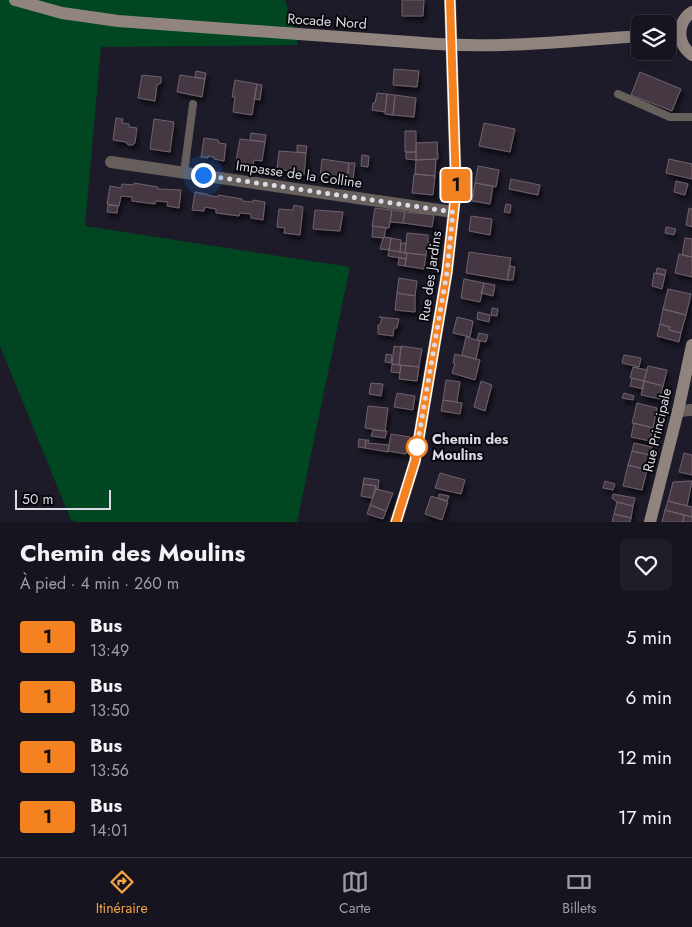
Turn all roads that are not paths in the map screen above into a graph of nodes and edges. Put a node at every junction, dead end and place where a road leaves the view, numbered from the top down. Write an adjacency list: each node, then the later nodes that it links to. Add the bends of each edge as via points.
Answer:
1 (15, 0): 8 (main road, Rocade Nord, via 62,13 118,21)
2 (450, 0): 8 (street, Rue des Jardins)
3 (690, 0): 4 (main road)
4 (690, 13): 7 (main road, via 683,21)
5 (631, 37): 8 (main road, Rocade Nord, via 527,44)
6 (676, 38): 7 (main road)
7 (680, 39): 9 (main road)
8 (451, 45): 15 (street, Rue des Jardins, via 456,189)
9 (692, 55)
10 (618, 94): 12 (lane, via 670,117)
11 (193, 104): 14 (lane)
12 (692, 117)
13 (111, 162): 14 (street, Impasse de la Colline)
14 (184, 172): 15 (street, Impasse de la Colline)
15 (453, 212): 19 (street, Rue des Jardins, via 447,272 415,461)
16 (692, 345): 18 (main road, Rue Principale)
17 (692, 410): 18 (street)
18 (678, 411): 20 (main road, Rue Principale)
19 (396, 522)
20 (650, 522)

